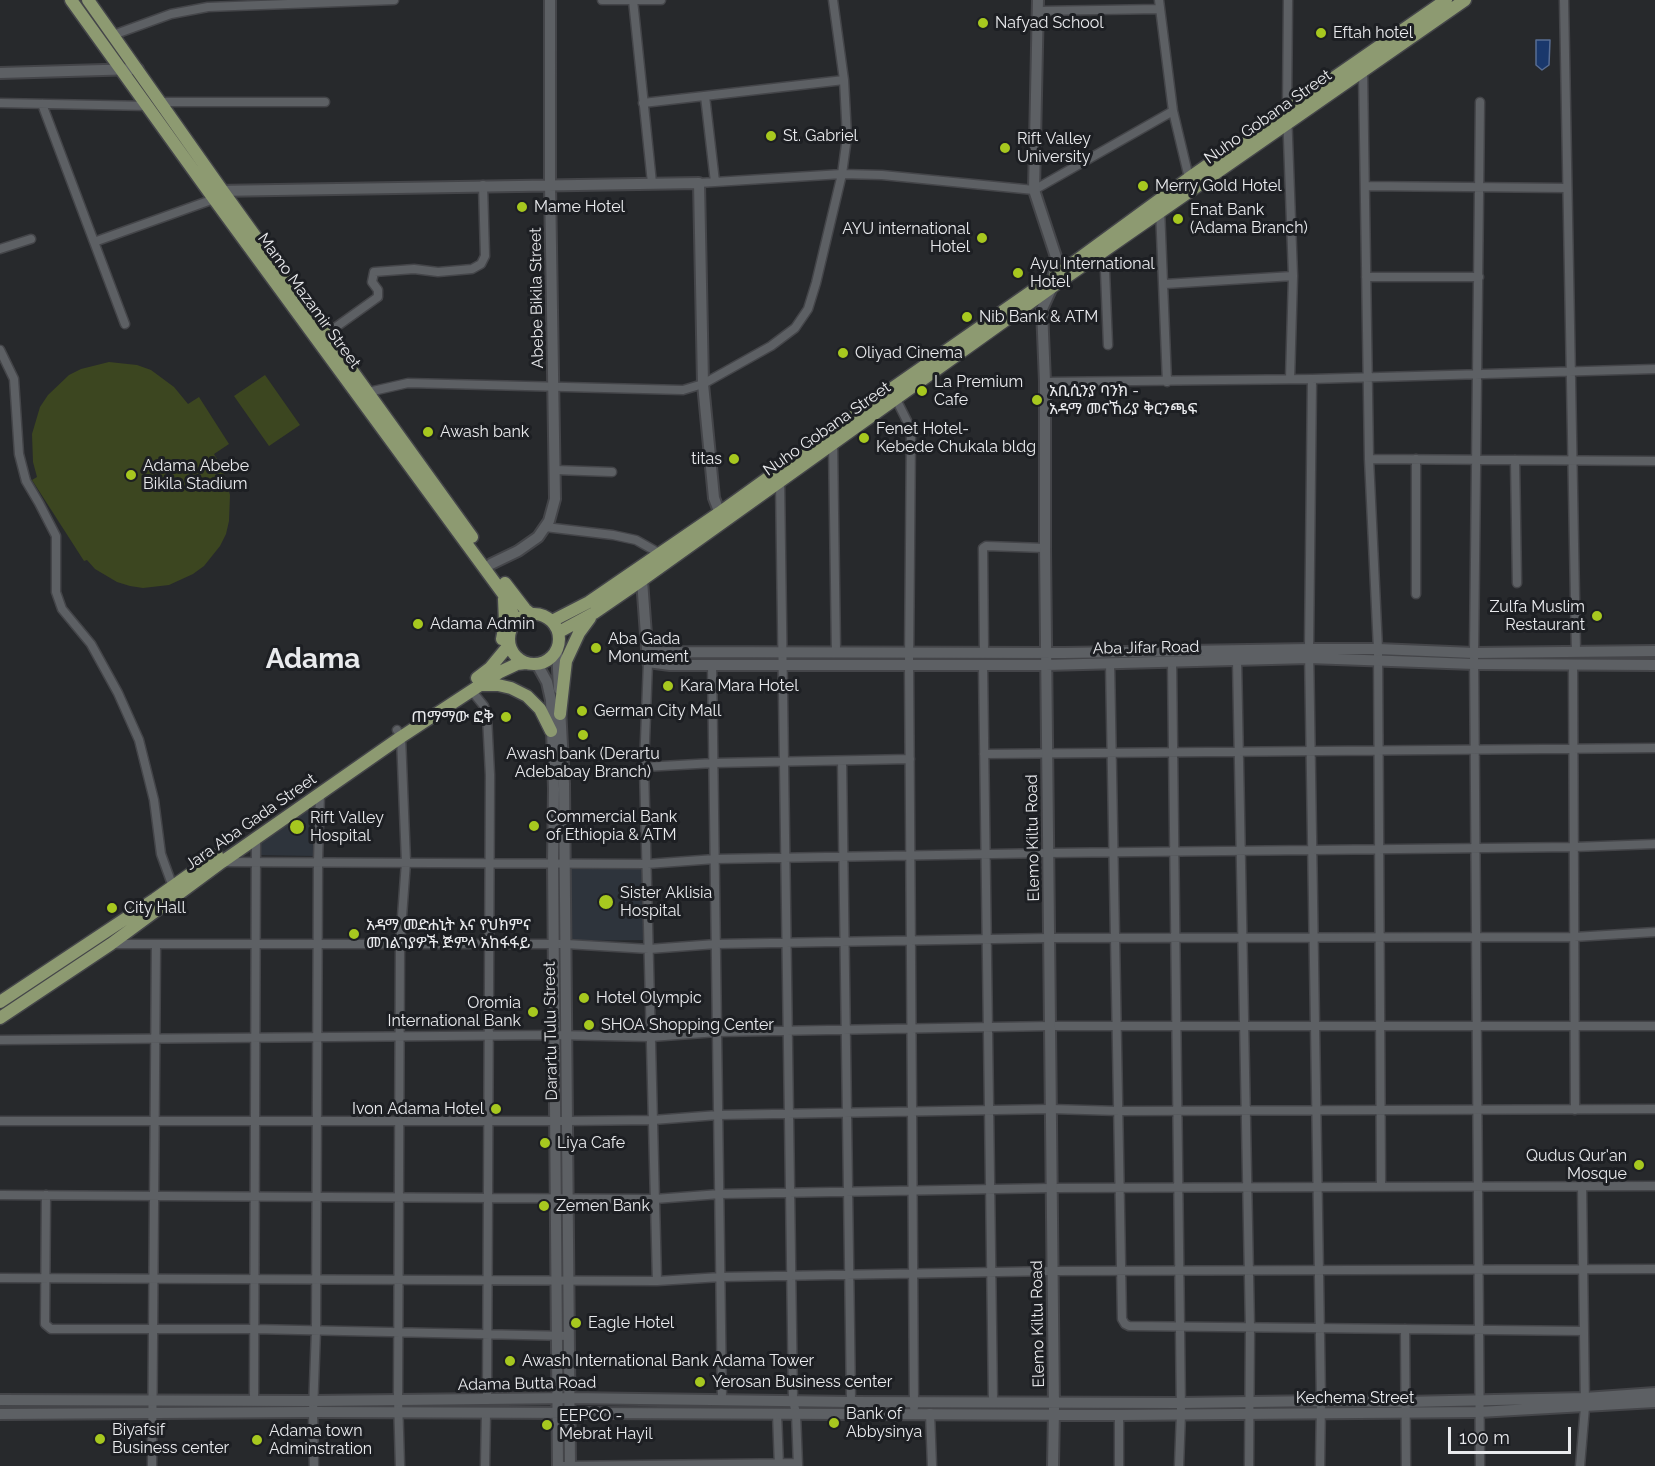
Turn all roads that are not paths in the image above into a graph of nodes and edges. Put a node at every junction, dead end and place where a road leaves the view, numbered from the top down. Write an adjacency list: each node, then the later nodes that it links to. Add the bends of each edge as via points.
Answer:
1 (72, 0): 18 (main road, Mamo Mazamir Street)
2 (88, 0): 17 (main road, Mamo Mazamir Street)
3 (394, 0): 12 (street)
4 (550, 0): 37 (street, Abebe Bikila Street)
5 (602, 0): 13 (street)
6 (662, 0): 13 (street)
7 (833, 0): 22 (street)
8 (1288, 0): 31 (street)
9 (1446, 0): 31 (main road, Nuho Gobana Street)
10 (1465, 0): 20 (main road, Nuho Gobana Street)
11 (1564, 0): 41 (street)
12 (338, 1): 14 (street)
13 (633, 1): 27 (street)
14 (208, 3): 17 (street)
15 (1159, 4): 16 (street); 30 (street)
16 (1038, 6): 42 (street)
17 (113, 35): 19 (main road, Mamo Mazamir Street)
18 (122, 69): 19 (street); 21 (street); 29 (main road, Mamo Mazamir Street)
19 (138, 69): 29 (main road, Mamo Mazamir Street)
20 (1363, 72): 31 (main road, Nuho Gobana Street); 39 (street)
21 (0, 73)
22 (844, 80): 23 (street); 32 (street, via 847,136)
23 (705, 96): 27 (street); 34 (street)
24 (325, 102): 29 (street)
25 (1480, 102): 40 (street)
26 (0, 103): 28 (street)
27 (643, 103): 35 (street)
28 (42, 104): 29 (street); 46 (street)
29 (155, 104): 43 (main road, Mamo Mazamir Street)
30 (1173, 111): 33 (street); 42 (street)
31 (1287, 117): 33 (main road, Nuho Gobana Street); 44 (main road, Nuho Gobana Street); 49 (street)
32 (842, 174): 34 (street); 42 (street); 66 (street, via 808,309 795,328 771,346)
33 (1189, 178): 44 (main road, Nuho Gobana Street)
34 (715, 182): 36 (street)
35 (652, 183): 36 (street); 37 (street)
36 (699, 183): 66 (street)
37 (550, 184): 38 (street); 67 (street, Abebe Bikila Street)
38 (483, 185): 43 (street); 55 (street, via 485,256 481,264 472,269 438,272 374,272 372,282 378,297)
39 (1365, 186): 40 (street); 50 (street)
40 (1479, 186): 41 (street); 51 (street)
41 (1567, 188): 59 (street)
42 (1034, 190): 52 (street, via 1056,257)
43 (215, 193): 46 (street); 55 (main road, Mamo Mazamir Street)
44 (1160, 206): 48 (main road, Nuho Gobana Street); 52 (main road, Nuho Gobana Street); 53 (street)
45 (31, 239): 47 (street)
46 (94, 242): 54 (street)
47 (0, 249)
48 (1099, 256): 52 (main road, Nuho Gobana Street); 56 (street, via 1105,271)
49 (1293, 276): 53 (street); 62 (street)
50 (1366, 277): 51 (street); 61 (street)
51 (1479, 277): 60 (street)
52 (1053, 282): 64 (street, Elemo Kiltu Road, via 1042,309); 69 (main road, Nuho Gobana Street)
53 (1165, 284): 65 (street)
54 (125, 324)
55 (322, 338): 68 (main road, Mamo Mazamir Street)
56 (1108, 345)
57 (0, 350): 163 (street, via 14,379 19,454 26,481 56,536 56,592 62,609 91,644 138,740 154,800 161,854)
58 (1655, 369): 59 (street)
59 (1571, 372): 60 (street); 75 (street)
60 (1477, 374): 61 (street); 73 (street)
61 (1367, 377): 63 (street); 71 (street)
62 (1290, 379): 63 (street); 65 (street)
63 (1312, 379): 104 (street)
64 (1045, 382): 65 (street); 82 (street, Elemo Kiltu Road)
65 (1167, 382)
66 (703, 384): 67 (street, via 683,390); 80 (street, via 714,498)
67 (554, 385): 68 (street, via 408,383); 77 (street, Abebe Bikila Street)
68 (363, 394): 83 (main road, Mamo Mazamir Street)
69 (894, 394): 70 (main road, Nuho Gobana Street); 80 (main road, Nuho Gobana Street); 102 (street, via 911,429)
70 (833, 442): 79 (main road, Nuho Gobana Street); 101 (street)
71 (1369, 459): 72 (street); 105 (street)
72 (1416, 459): 73 (street); 89 (street)
73 (1476, 460): 74 (street); 108 (street)
74 (1515, 460): 75 (street); 87 (street)
75 (1572, 460): 76 (street); 99 (street)
76 (1655, 461)
77 (555, 470): 78 (street); 81 (street, Abebe Bikila Street, via 555,499)
78 (612, 472)
79 (780, 482): 80 (main road, Nuho Gobana Street); 98 (street)
80 (721, 517): 84 (main road, Nuho Gobana Street)
81 (545, 527): 84 (street, via 636,540); 85 (street, Abebe Bikila Street, via 519,551)
82 (1045, 548): 103 (street, via 983,548); 107 (street, Elemo Kiltu Road)
83 (480, 555): 85 (main road, Mamo Mazamir Street); 88 (main road, Mamo Mazamir Street)
84 (663, 558): 86 (main road, Nuho Gobana Street); 90 (main road, Nuho Gobana Street)
85 (491, 564): 88 (main road, Mamo Mazamir Street)
86 (642, 580): 91 (main road, Nuho Gobana Street); 106 (street)
87 (1517, 583)
88 (508, 594): 90 (main road, via 549,609); 92 (main road, Mamo Mazamir Street); 94 (main road, Mamo Mazamir Street); 119 (main road, via 504,635)
89 (1416, 594)
90 (581, 606): 93 (main road, Nuho Gobana Street)
91 (594, 613): 95 (main road, Nuho Gobana Street); 121 (main road, via 566,660)
92 (531, 614): 93 (main road); 94 (main road)
93 (552, 621): 95 (main road)
94 (514, 623): 96 (main road)
95 (559, 632): 97 (main road)
96 (509, 645): 112 (main road, via 518,659); 119 (main road, Jara Aba Gada Street)
97 (557, 650): 112 (main road, via 549,659); 121 (street, Darartu Tulu Street)
98 (782, 651): 101 (street, Aba Jifar Road); 106 (street, Aba Jifar Road); 114 (street)
99 (1576, 651): 100 (street, Aba Jifar Road); 108 (street, Aba Jifar Road)
100 (1655, 651)
101 (836, 652): 102 (street, Aba Jifar Road)
102 (910, 652): 103 (street, Aba Jifar Road); 115 (street)
103 (984, 653): 107 (street, Aba Jifar Road)
104 (1309, 653): 105 (street, Aba Jifar Road); 107 (street, Aba Jifar Road); 109 (street, Aba Jifar Road); 129 (street)
105 (1378, 654): 108 (street, Aba Jifar Road); 127 (street)
106 (648, 657): 113 (street, Aba Jifar Road, via 670,665); 138 (street)
107 (1046, 659): 111 (street, Aba Jifar Road); 116 (street, Aba Jifar Road); 132 (street, Elemo Kiltu Road)
108 (1474, 659): 117 (street, Aba Jifar Road); 125 (street)
109 (1237, 660): 110 (street, Aba Jifar Road); 128 (street)
110 (1172, 662): 111 (street, Aba Jifar Road); 131 (street)
111 (1110, 663): 130 (street)
112 (532, 664): 120 (main road, Jara Aba Gada Street, via 508,667); 122 (street, Darartu Tulu Street, via 547,682)
113 (712, 664): 114 (street, Aba Jifar Road); 137 (street)
114 (782, 664): 115 (street, Aba Jifar Road); 136 (street)
115 (909, 664): 116 (street, Aba Jifar Road); 134 (street)
116 (983, 665): 133 (street)
117 (1573, 665): 118 (street, Aba Jifar Road); 126 (street)
118 (1655, 665)
119 (490, 668): 123 (main road, Jara Aba Gada Street)
120 (476, 688): 122 (main road, via 498,685 527,696); 123 (main road, Jara Aba Gada Street); 159 (street, via 487,716)
121 (560, 714): 161 (street, Darartu Tulu Street)
122 (551, 730): 160 (street, Darartu Tulu Street)
123 (399, 733): 139 (main road, Jara Aba Gada Street); 158 (street); 163 (main road, Jara Aba Gada Street)
124 (1655, 748): 126 (street)
125 (1474, 749): 126 (street); 127 (street); 143 (street)
126 (1574, 749): 142 (street)
127 (1380, 750): 129 (street); 144 (street)
128 (1239, 751): 129 (street); 131 (street); 146 (street)
129 (1311, 751): 145 (street)
130 (1113, 752): 131 (street); 132 (street); 147 (street)
131 (1174, 752): 148 (street)
132 (1047, 753): 133 (street); 149 (street, Elemo Kiltu Road)
133 (984, 754): 150 (street)
134 (910, 759): 135 (street); 151 (street)
135 (842, 760): 136 (street); 152 (street)
136 (784, 762): 137 (street); 153 (street)
137 (714, 763): 138 (street); 154 (street)
138 (644, 767): 162 (street)
139 (320, 793): 140 (main road, Jara Aba Gada Street); 157 (street)
140 (256, 838): 155 (main road, Jara Aba Gada Street); 156 (street)
141 (1655, 844): 142 (street)
142 (1574, 847): 143 (street); 168 (street)
143 (1475, 848): 144 (street); 167 (street)
144 (1380, 849): 145 (street); 166 (street)
145 (1312, 850): 146 (street); 165 (street)
146 (1241, 851): 148 (street); 172 (street)
147 (1115, 852): 148 (street); 149 (street); 170 (street)
148 (1175, 852): 171 (street)
149 (1048, 853): 150 (street); 169 (street, Elemo Kiltu Road)
150 (985, 854): 151 (street); 173 (street)
151 (910, 856): 152 (street); 174 (street)
152 (843, 857): 153 (street); 175 (street)
153 (785, 858): 154 (street); 176 (street)
154 (715, 859): 162 (street); 185 (street)
155 (222, 862): 156 (street); 163 (main road, Jara Aba Gada Street)
156 (256, 862): 157 (street); 179 (street)
157 (318, 862): 158 (street); 180 (street)
158 (406, 862): 159 (street); 181 (street)
159 (489, 862): 160 (street); 182 (street)
160 (552, 862): 161 (street); 183 (street, Darartu Tulu Street)
161 (565, 862): 162 (street); 184 (street, Darartu Tulu Street)
162 (647, 864): 186 (street)
163 (176, 891): 177 (main road, Jara Aba Gada Street); 187 (main road, Jara Aba Gada Street)
164 (1655, 932): 168 (street)
165 (1314, 937): 166 (street); 172 (street); 193 (street)
166 (1379, 937): 167 (street); 194 (street)
167 (1476, 937): 168 (street); 195 (street)
168 (1574, 937): 196 (street)
169 (1049, 938): 170 (street); 173 (street); 189 (street, Elemo Kiltu Road)
170 (1116, 938): 171 (street); 190 (street)
171 (1176, 938): 172 (street); 191 (street)
172 (1243, 938): 192 (street)
173 (987, 939): 174 (street); 198 (street)
174 (911, 940): 175 (street); 199 (street)
175 (844, 942): 176 (street); 200 (street)
176 (786, 943): 185 (street); 201 (street)
177 (111, 944): 178 (street); 188 (main road, Jara Aba Gada Street)
178 (156, 944): 179 (street); 210 (street)
179 (256, 944): 180 (street); 208 (street)
180 (317, 944): 181 (street); 209 (street)
181 (400, 944): 182 (street); 206 (street)
182 (489, 944): 183 (street); 205 (street)
183 (554, 944): 184 (street); 203 (street, Darartu Tulu Street)
184 (566, 944): 186 (street); 204 (street, Darartu Tulu Street)
185 (716, 944): 186 (street); 202 (street)
186 (649, 949): 207 (street)
187 (0, 1002)
188 (0, 1018)
189 (1050, 1026): 190 (street); 198 (street); 212 (street, Elemo Kiltu Road)
190 (1118, 1026): 191 (street); 219 (street)
191 (1177, 1026): 192 (street); 220 (street)
192 (1244, 1026): 193 (street); 221 (street)
193 (1315, 1026): 194 (street); 215 (street)
194 (1379, 1026): 195 (street); 216 (street)
195 (1477, 1026): 196 (street); 217 (street)
196 (1575, 1026): 197 (street); 218 (street)
197 (1655, 1026)
198 (988, 1028): 199 (street); 214 (street)
199 (912, 1029): 200 (street); 222 (street)
200 (846, 1030): 201 (street); 223 (street)
201 (788, 1031): 202 (street); 224 (street)
202 (717, 1032): 207 (street); 225 (street)
203 (554, 1035): 204 (street); 205 (street); 233 (street, Darartu Tulu Street)
204 (567, 1035): 207 (street); 234 (street, Darartu Tulu Street)
205 (488, 1036): 206 (street); 232 (street)
206 (400, 1037): 209 (street); 231 (street)
207 (651, 1037): 226 (street)
208 (255, 1038): 209 (street); 210 (street); 229 (street)
209 (317, 1038): 230 (street)
210 (155, 1039): 211 (street); 228 (street)
211 (0, 1040)
212 (1051, 1109): 214 (street); 219 (street); 239 (street, Elemo Kiltu Road)
213 (1655, 1109): 218 (street)
214 (989, 1110): 222 (street); 244 (street)
215 (1316, 1110): 216 (street); 221 (street); 241 (street)
216 (1379, 1110): 217 (street); 237 (street)
217 (1477, 1110): 218 (street); 238 (street)
218 (1575, 1110)
219 (1119, 1111): 220 (street); 242 (street)
220 (1178, 1111): 221 (street); 243 (street)
221 (1246, 1111): 240 (street)
222 (912, 1112): 223 (street); 245 (street)
223 (847, 1113): 224 (street); 246 (street)
224 (789, 1114): 225 (street); 247 (street)
225 (718, 1115): 226 (street); 248 (street)
226 (653, 1120): 234 (street); 258 (street)
227 (0, 1121): 228 (street)
228 (155, 1121): 229 (street); 251 (street)
229 (255, 1121): 230 (street); 252 (street)
230 (317, 1121): 231 (street); 253 (street)
231 (399, 1121): 232 (street); 254 (street)
232 (488, 1121): 233 (street); 255 (street)
233 (555, 1121): 234 (street); 256 (street, Darartu Tulu Street)
234 (567, 1121): 257 (street, Darartu Tulu Street)
235 (1582, 1186): 236 (street); 238 (street); 260 (street)
236 (1655, 1186)
237 (1381, 1187): 238 (street); 241 (street)
238 (1478, 1187): 259 (street)
239 (1052, 1188): 242 (street); 244 (street); 263 (street, Elemo Kiltu Road)
240 (1247, 1188): 241 (street); 243 (street); 266 (street)
241 (1318, 1188): 262 (street)
242 (1120, 1189): 243 (street); 264 (street)
243 (1178, 1189): 265 (street)
244 (990, 1190): 245 (street); 267 (street)
245 (912, 1191): 246 (street); 268 (street)
246 (848, 1192): 247 (street); 269 (street)
247 (790, 1193): 248 (street); 270 (street)
248 (720, 1194): 258 (street); 271 (street)
249 (0, 1195): 250 (street)
250 (46, 1196): 251 (street); 273 (street)
251 (154, 1196): 252 (street); 274 (street)
252 (255, 1197): 253 (street); 275 (street)
253 (316, 1197): 254 (street); 276 (street)
254 (399, 1198): 255 (street); 277 (street)
255 (488, 1199): 256 (street); 278 (street)
256 (556, 1199): 257 (street); 279 (street, Darartu Tulu Street)
257 (568, 1199): 258 (street); 280 (street, Darartu Tulu Street)
258 (655, 1199): 281 (street)
259 (1479, 1269): 260 (street); 262 (street); 289 (street)
260 (1583, 1269): 261 (street); 290 (street)
261 (1655, 1269)
262 (1319, 1270): 266 (street); 284 (street)
263 (1053, 1271): 264 (street); 267 (street); 308 (street, Elemo Kiltu Road)
264 (1122, 1271): 265 (street); 282 (street, via 1125,1324)
265 (1179, 1271): 266 (street); 282 (street)
266 (1249, 1271): 283 (street)
267 (991, 1272): 268 (street); 305 (street)
268 (913, 1274): 269 (street); 315 (street)
269 (849, 1275): 270 (street); 307 (street)
270 (791, 1276): 271 (street); 304 (street)
271 (721, 1277): 281 (street); 303 (street)
272 (0, 1278): 273 (street)
273 (45, 1279): 274 (street); 285 (street, via 45,1324 51,1329)
274 (154, 1279): 275 (street); 285 (street)
275 (254, 1279): 276 (street); 286 (street)
276 (316, 1279): 277 (street); 288 (street)
277 (399, 1279): 278 (street); 291 (street)
278 (487, 1280): 279 (street); 292 (street)
279 (557, 1280): 280 (street); 293 (street, Darartu Tulu Street)
280 (569, 1280): 281 (street); 294 (street, Darartu Tulu Street)
281 (657, 1281)
282 (1180, 1327): 283 (street); 316 (street)
283 (1250, 1328): 284 (street); 306 (street)
284 (1320, 1328): 287 (street); 313 (street)
285 (154, 1329): 286 (street); 297 (street)
286 (254, 1329): 288 (street); 301 (street)
287 (1405, 1329): 289 (street); 314 (street)
288 (316, 1330): 291 (street); 311 (street)
289 (1479, 1330): 290 (street); 299 (street)
290 (1584, 1331): 309 (street)
291 (399, 1332): 292 (street); 298 (street)
292 (487, 1334): 293 (street); 302 (street)
293 (557, 1336): 294 (street); 312 (street, Darartu Tulu Street)
294 (569, 1336): 296 (street, Darartu Tulu Street)
295 (1655, 1393): 309 (street, Kechema Street)
296 (570, 1398): 303 (street, Adama Butta Road); 312 (street, Adama Butta Road); 321 (street, Darartu Tulu Street)
297 (154, 1399): 300 (street, Adama Butta Road); 301 (street, Adama Butta Road); 317 (street)
298 (398, 1399): 302 (street, Adama Butta Road); 311 (street, Adama Butta Road); 319 (street)
299 (1480, 1399): 309 (street, Kechema Street); 314 (street, Kechema Street); 318 (street)
300 (0, 1400)
301 (254, 1400): 311 (street, Adama Butta Road)
302 (487, 1400): 312 (street, Adama Butta Road)
303 (722, 1400): 304 (street, Adama Butta Road)
304 (793, 1401): 307 (street, Adama Butta Road); 323 (street)
305 (993, 1401): 308 (street, Adama Butta Road); 315 (street, Adama Butta Road)
306 (1250, 1401): 313 (street, Kechema Street); 316 (street, Kechema Street); 325 (street)
307 (851, 1402): 315 (street, Adama Butta Road)
308 (1054, 1402): 316 (street, Kechema Street); 327 (street, Elemo Kiltu Road)
309 (1585, 1402): 310 (street, Kechema Street); 318 (street, Kechema Street); 345 (street)
310 (1655, 1402)
311 (313, 1406): 317 (street, Adama Butta Road); 319 (street, Adama Butta Road); 332 (street)
312 (558, 1406): 320 (street, Adama Butta Road); 321 (street, Adama Butta Road); 335 (street, Darartu Tulu Street)
313 (1321, 1406): 314 (street, Kechema Street); 325 (street, Kechema Street); 342 (street)
314 (1405, 1407): 318 (street, Kechema Street); 343 (street)
315 (914, 1408): 323 (street, Adama Butta Road); 324 (street, Adama Butta Road)
316 (1181, 1408): 325 (street, Kechema Street); 328 (street, Kechema Street); 340 (street)
317 (153, 1412): 326 (street, Adama Butta Road); 331 (street)
318 (1479, 1412): 344 (street)
319 (399, 1413): 320 (street, Adama Butta Road); 333 (street)
320 (486, 1413): 334 (street)
321 (570, 1413): 322 (street, Adama Butta Road); 336 (street, Darartu Tulu Street)
322 (777, 1413): 323 (street, Adama Butta Road); 330 (street)
323 (796, 1413): 329 (street)
324 (930, 1413): 327 (street, Adama Butta Road); 337 (street)
325 (1250, 1413): 341 (street)
326 (0, 1414)
327 (1054, 1414): 328 (street, Kechema Street); 338 (street, Elemo Kiltu Road)
328 (1119, 1414): 339 (street)
329 (798, 1464): 330 (street)
330 (779, 1465): 336 (street)
331 (152, 1466)
332 (314, 1466)
333 (400, 1466)
334 (485, 1466)
335 (561, 1466): 336 (street)
336 (570, 1466)
337 (932, 1466)
338 (1053, 1466)
339 (1119, 1466)
340 (1179, 1466)
341 (1249, 1466)
342 (1320, 1466)
343 (1406, 1466)
344 (1480, 1466)
345 (1580, 1466)

